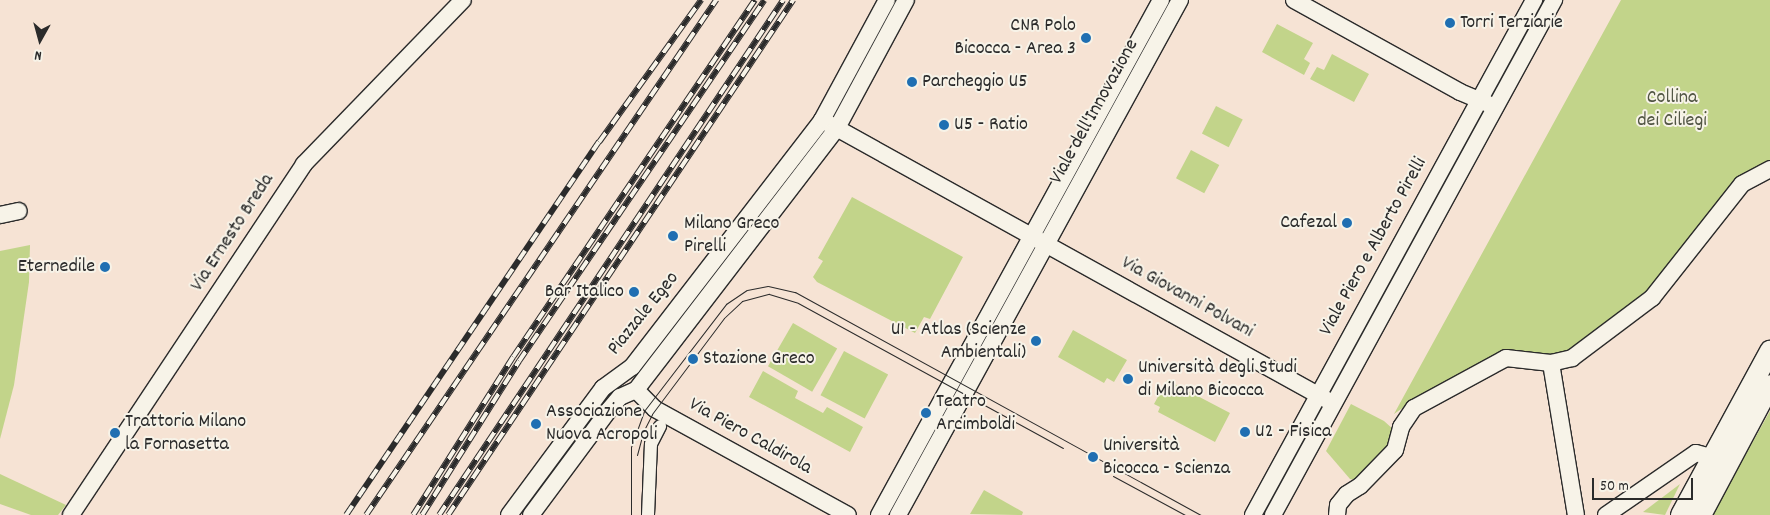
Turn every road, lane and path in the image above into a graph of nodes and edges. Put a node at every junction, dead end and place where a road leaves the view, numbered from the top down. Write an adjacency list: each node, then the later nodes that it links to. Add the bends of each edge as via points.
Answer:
1 (463, 0): 25 (street, Via Ernesto Breda, via 304,164)
2 (887, 0): 11 (street, Piazzale Egeo)
3 (906, 0): 12 (street, Piazzale Egeo)
4 (1161, 0): 16 (street, Viale dell'Innovazione)
5 (1180, 0): 16 (street, Viale dell'Innovazione)
6 (1294, 0): 9 (street, via 1460,92)
7 (1534, 0): 9 (street, Viale Piero e Alberto Pirelli)
8 (1554, 0): 10 (street, Viale Piero e Alberto Pirelli)
9 (1480, 99): 10 (street); 21 (street, Viale Piero e Alberto Pirelli)
10 (1495, 107): 22 (street, Viale Piero e Alberto Pirelli)
11 (822, 120): 12 (street, Via Giovanni Polvani); 26 (street, Piazzale Egeo, via 632,367 603,388)
12 (837, 128): 16 (street, Via Giovanni Polvani); 20 (street, Piazzale Egeo)
13 (1770, 169): 18 (street, via 1742,184 1652,298 1572,358)
14 (19, 211): 15 (street)
15 (0, 216)
16 (1039, 241): 21 (street, Via Giovanni Polvani); 30 (street, Viale dell'Innovazione); 31 (street, Viale dell'Innovazione)
17 (1770, 350): 24 (street)
18 (1551, 363): 34 (street, via 1506,358 1414,408 1401,427 1395,450 1360,486 1347,494 1338,505); 35 (street)
19 (1770, 385): 38 (street)
20 (636, 390): 27 (street, via 620,398 609,410); 29 (street, Via Piero Caldirola, via 655,409)
21 (1318, 394): 22 (street, Via Giovanni Polvani); 32 (street, Viale Piero e Alberto Pirelli)
22 (1334, 404): 33 (street, Viale Piero e Alberto Pirelli)
23 (660, 426): 28 (street, via 651,444)
24 (1711, 458): 36 (street, via 1696,453); 37 (street)
25 (71, 515)
26 (509, 515)
27 (531, 515)
28 (648, 515)
29 (848, 515)
30 (879, 515)
31 (898, 515)
32 (1253, 515)
33 (1273, 515)
34 (1337, 515)
35 (1576, 515)
36 (1606, 515)
37 (1681, 515)
38 (1701, 515)

